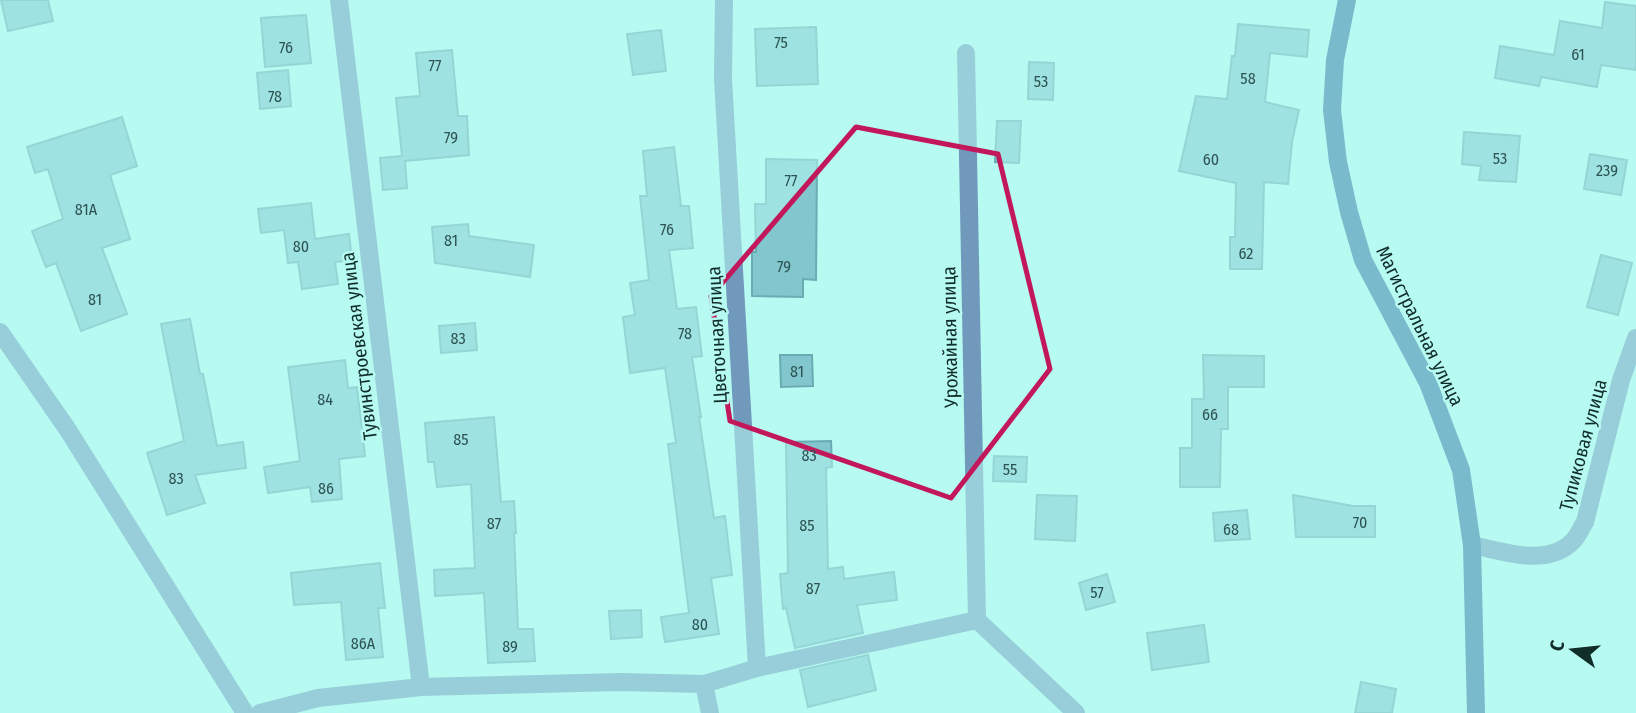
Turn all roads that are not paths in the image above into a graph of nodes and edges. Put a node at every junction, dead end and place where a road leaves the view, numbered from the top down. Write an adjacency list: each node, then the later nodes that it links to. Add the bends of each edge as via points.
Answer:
1 (339, 0): 12 (street, Тувинстроевская улица)
2 (724, 0): 10 (street, Цветочная улица, via 723,79)
3 (1347, 0): 8 (street, Магистральная улица, via 1335,60 1332,110 1349,212 1363,260 1428,383 1461,470)
4 (966, 53): 9 (street, Урожайная улица)
5 (0, 332): 13 (street, via 68,430)
6 (1636, 338): 7 (street, Тупиковая улица)
7 (1629, 383): 8 (street, Тупиковая улица, via 1585,522 1573,542 1552,554 1528,556)
8 (1472, 545): 17 (street, Магистральная улица)
9 (976, 620): 10 (street); 16 (street)
10 (757, 668): 11 (street)
11 (705, 684): 12 (street); 15 (street)
12 (421, 687): 14 (street, via 318,698)
13 (245, 713)
14 (260, 713)
15 (710, 713)
16 (1076, 713)
17 (1476, 713)

